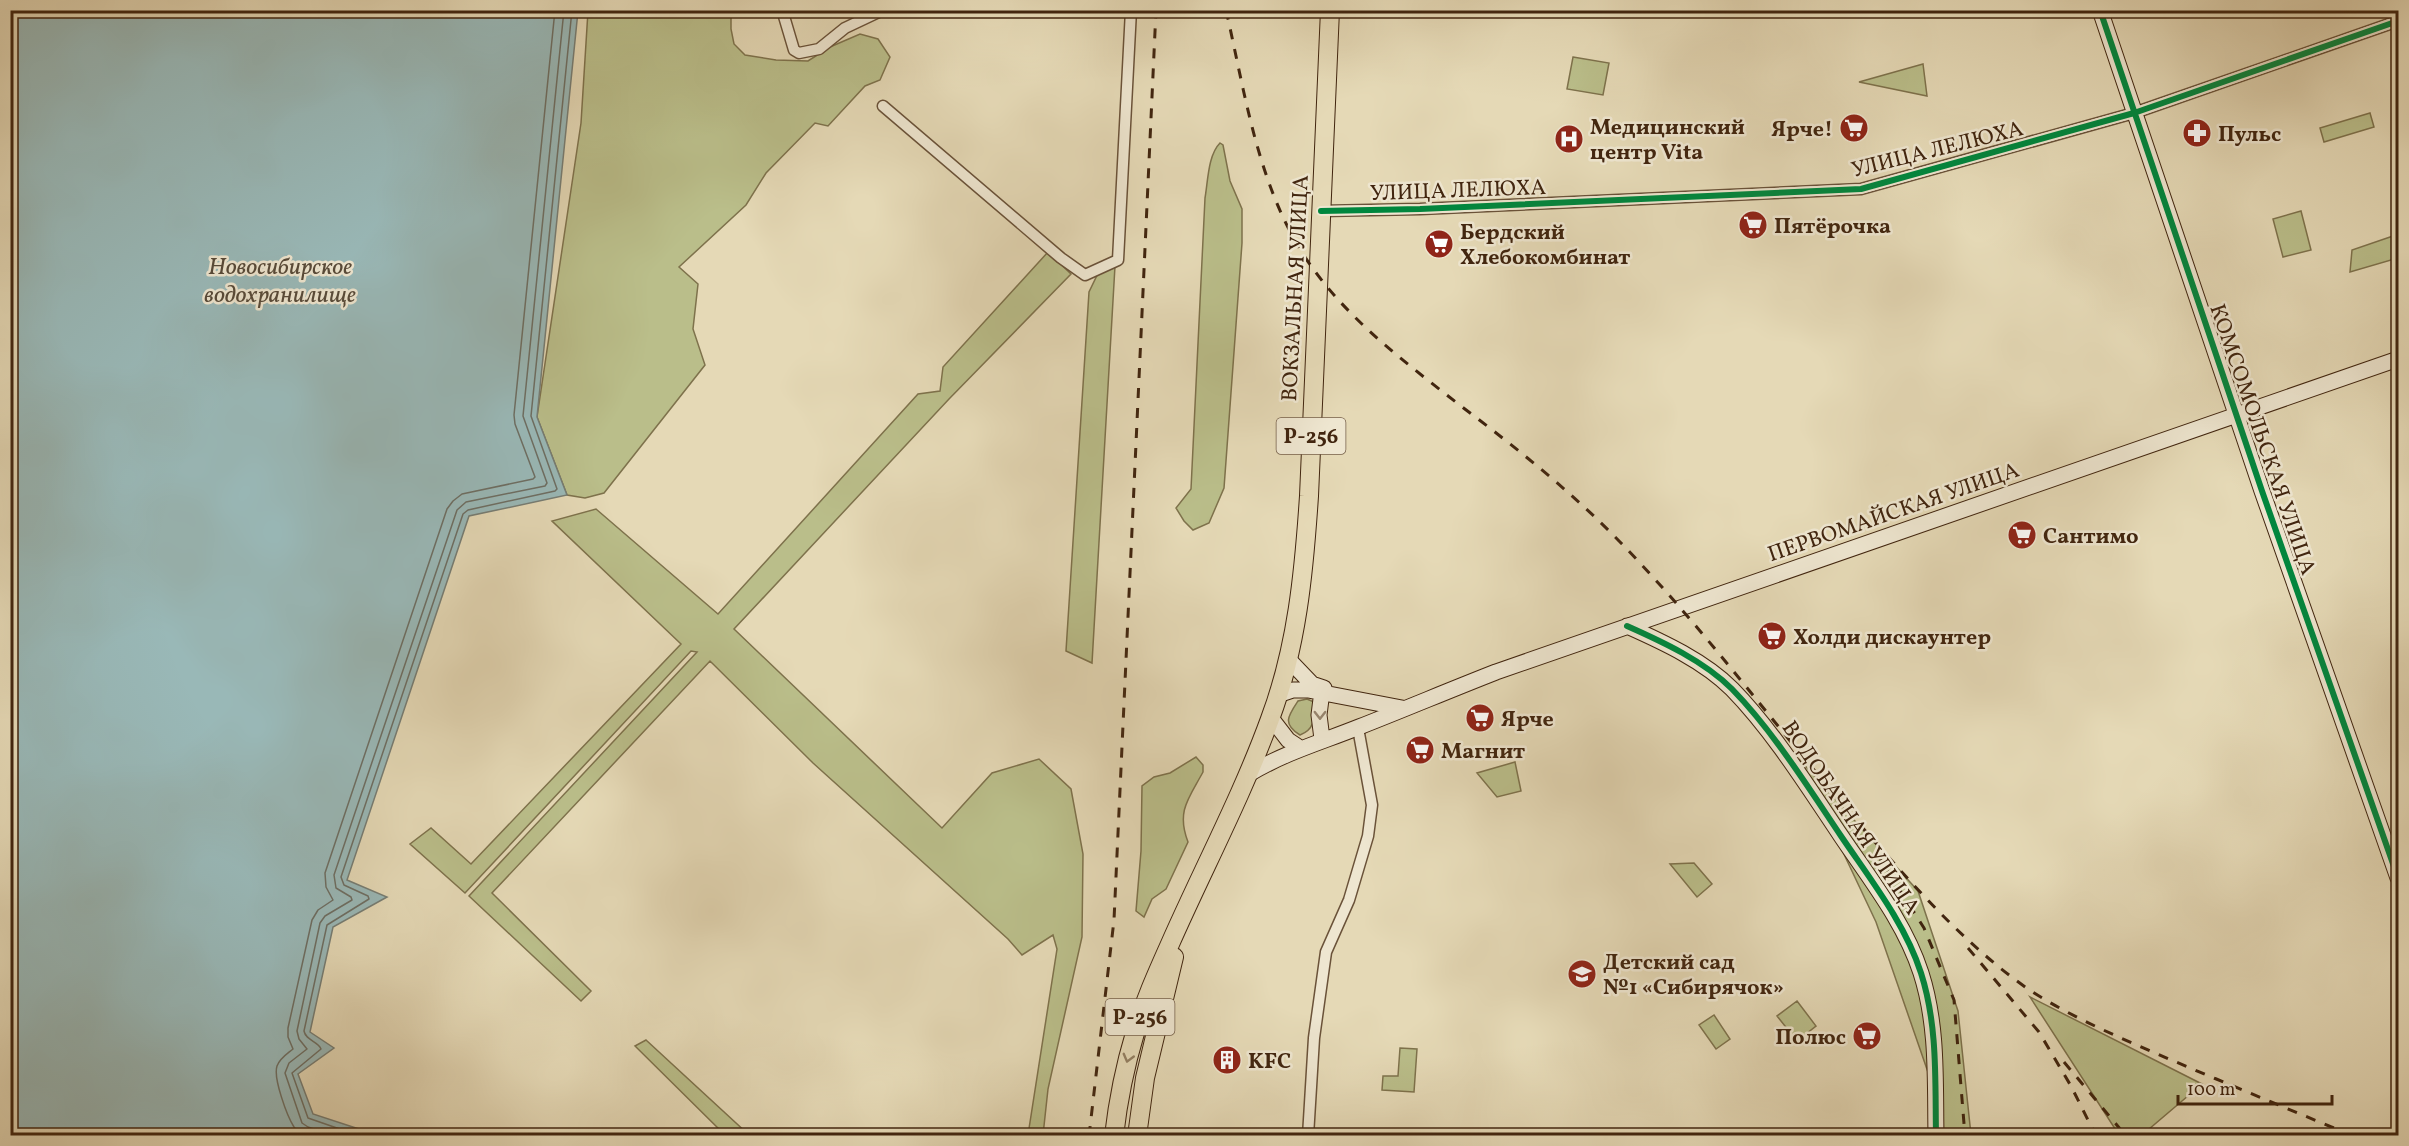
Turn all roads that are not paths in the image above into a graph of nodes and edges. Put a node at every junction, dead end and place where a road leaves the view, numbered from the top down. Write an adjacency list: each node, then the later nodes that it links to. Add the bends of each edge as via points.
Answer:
1 (883, 10): 5 (street, via 845,28 819,49 799,53 794,50)
2 (1131, 10): 7 (street, via 1118,260 1085,275)
3 (1330, 10): 9 (highway, ВОКЗАЛЬНАЯ УЛИЦА / Р-256)
4 (2100, 10): 8 (street, КОМСОМОЛЬСКАЯ УЛИЦА)
5 (783, 13)
6 (2398, 21): 8 (street, УЛИЦА ЛЕЛЮХА)
7 (883, 106)
8 (2134, 113): 9 (street, УЛИЦА ЛЕЛЮХА, via 1861,189); 11 (street, КОМСОМОЛЬСКАЯ УЛИЦА)
9 (1322, 211): 13 (highway, ВОКЗАЛЬНАЯ УЛИЦА / Р-256, via 1304,565)
10 (2398, 359): 11 (street, ПЕРВОМАЙСКАЯ УЛИЦА)
11 (2237, 416): 12 (street, ПЕРВОМАЙСКАЯ УЛИЦА); 23 (street, КОМСОМОЛЬСКАЯ УЛИЦА)
12 (1627, 626): 17 (street, ПЕРВОМАЙСКАЯ УЛИЦА); 28 (street, ВОДОБАЧНАЯ УЛИЦА, via 1706,668 1732,689 1801,777 1902,929 1931,1011)
13 (1290, 660): 15 (highway, ВОКЗАЛЬНАЯ УЛИЦА / Р-256); 16 (street, via 1312,684)
14 (1322, 691): 15 (street, via 1293,690); 16 (street); 20 (street, one-way to 20)
15 (1278, 695): 18 (highway, ВОКЗАЛЬНАЯ УЛИЦА / Р-256)
16 (1349, 697): 17 (street)
17 (1402, 708): 19 (street, ПЕРВОМАЙСКАЯ УЛИЦА)
18 (1271, 718): 21 (street, via 1288,740); 22 (highway, ВОКЗАЛЬНАЯ УЛИЦА / Р-256)
19 (1358, 728): 20 (street, ПЕРВОМАЙСКАЯ УЛИЦА); 27 (street, via 1371,805 1368,836 1349,900 1326,952 1314,1038)
20 (1322, 740): 21 (street, ПЕРВОМАЙСКАЯ УЛИЦА)
21 (1300, 748): 22 (street, ПЕРВОМАЙСКАЯ УЛИЦА)
22 (1249, 774): 24 (highway, ВОКЗАЛЬНАЯ УЛИЦА / Р-256)
23 (2398, 878)
24 (1187, 905): 25 (highway, Р-256, one-way to 25, via 1135,1032); 26 (highway, Р-256, via 1152,1049)
25 (1114, 1136)
26 (1137, 1136)
27 (1308, 1136)
28 (1936, 1136)

